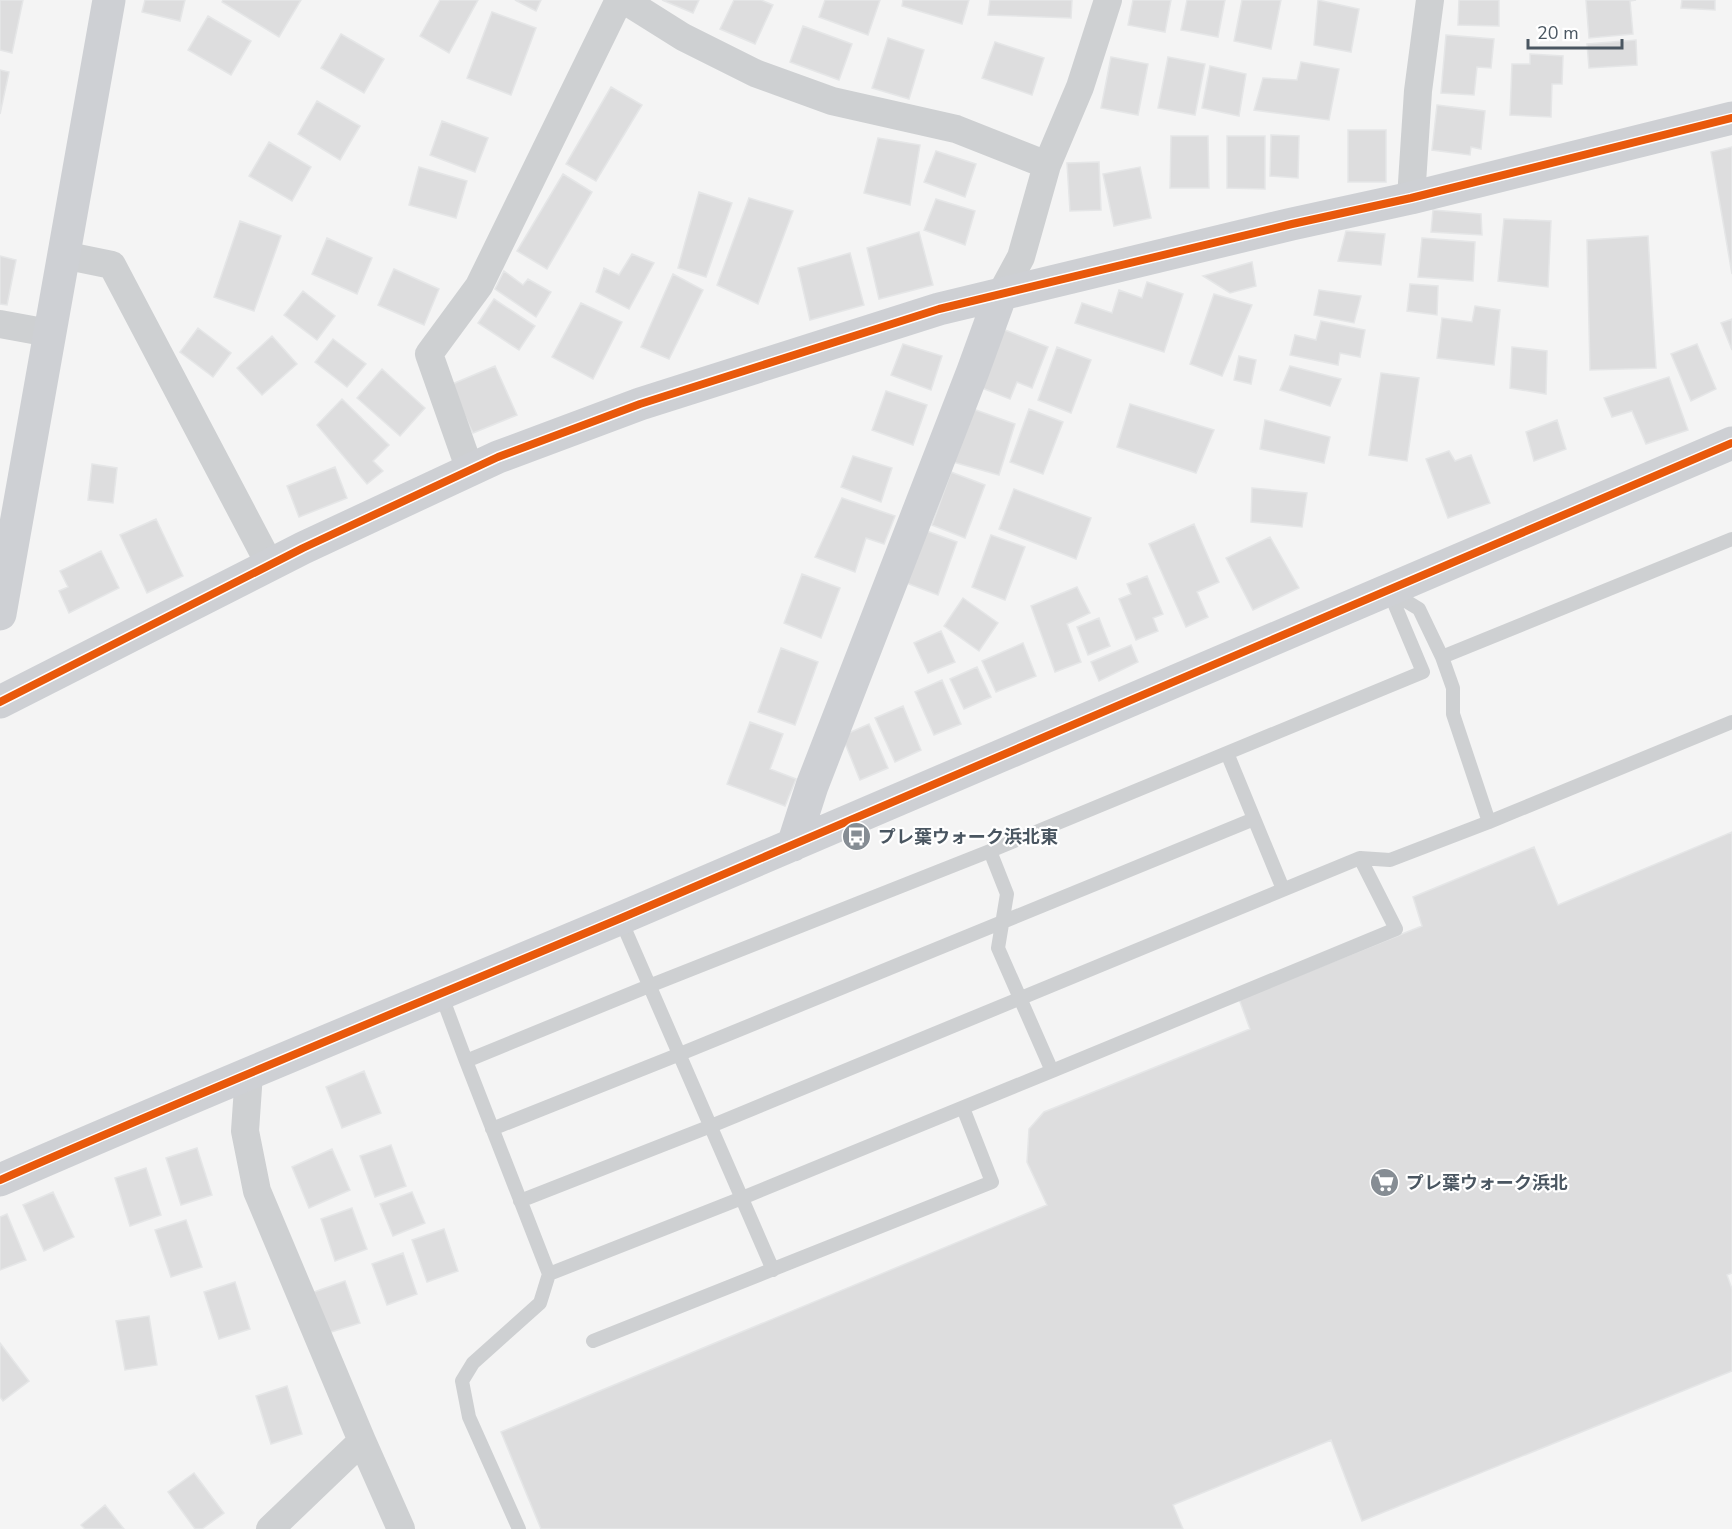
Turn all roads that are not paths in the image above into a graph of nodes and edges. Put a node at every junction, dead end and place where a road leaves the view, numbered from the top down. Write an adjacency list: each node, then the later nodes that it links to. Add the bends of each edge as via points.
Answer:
1 (109, 0): 9 (street)
2 (619, 0): 14 (street, via 479,286 429,354)
3 (624, 0): 7 (street, via 683,37 755,73 832,101 956,129)
4 (1108, 0): 7 (street, via 1080,87)
5 (1430, 0): 8 (street, via 1418,90)
6 (1732, 118): 8 (street)
7 (1047, 165): 10 (street, via 1021,257)
8 (1411, 198): 10 (street)
9 (63, 255): 12 (street); 16 (street, via 112,265)
10 (1001, 294): 14 (street, via 916,316 640,404); 25 (street, via 812,786)
11 (0, 324): 12 (street)
12 (50, 333): 18 (street)
13 (1732, 443): 17 (street)
14 (470, 470): 16 (street)
15 (1732, 539): 19 (lane)
16 (270, 565): 20 (street)
17 (1389, 591): 19 (lane, via 1419,609); 22 (lane, via 1423,672); 25 (street)
18 (0, 614)
19 (1442, 657): 24 (lane, via 1453,688 1453,714)
20 (0, 702)
21 (1732, 722): 24 (lane)
22 (1227, 753): 23 (lane); 26 (lane)
23 (1254, 819): 28 (lane); 30 (lane)
24 (1489, 822): 27 (lane, via 1390,860)
25 (793, 845): 29 (street)
26 (990, 851): 30 (lane, via 1007,894); 31 (lane)
27 (1360, 858): 28 (lane); 36 (lane, via 1396,929)
28 (1283, 889): 33 (lane)
29 (620, 918): 31 (lane); 32 (street)
30 (1003, 922): 33 (lane, via 998,948); 34 (lane)
31 (649, 986): 34 (lane); 35 (lane)
32 (441, 994): 35 (lane); 37 (street)
33 (1021, 998): 36 (lane); 39 (lane)
34 (680, 1054): 39 (lane); 40 (lane)
35 (466, 1061): 40 (lane)
36 (1052, 1071): 38 (lane)
37 (249, 1073): 41 (street); 47 (street, via 245,1131 257,1191)
38 (963, 1108): 42 (lane); 44 (lane, via 992,1182)
39 (711, 1126): 42 (lane); 43 (lane)
40 (492, 1129): 43 (lane)
41 (0, 1180)
42 (742, 1198): 44 (lane); 45 (lane)
43 (520, 1200): 45 (lane)
44 (773, 1270): 46 (lane)
45 (549, 1274): 50 (lane, via 540,1303 473,1363 462,1381 469,1417)
46 (593, 1341)
47 (362, 1441): 48 (street); 49 (street)
48 (270, 1529)
49 (401, 1529)
50 (519, 1529)

